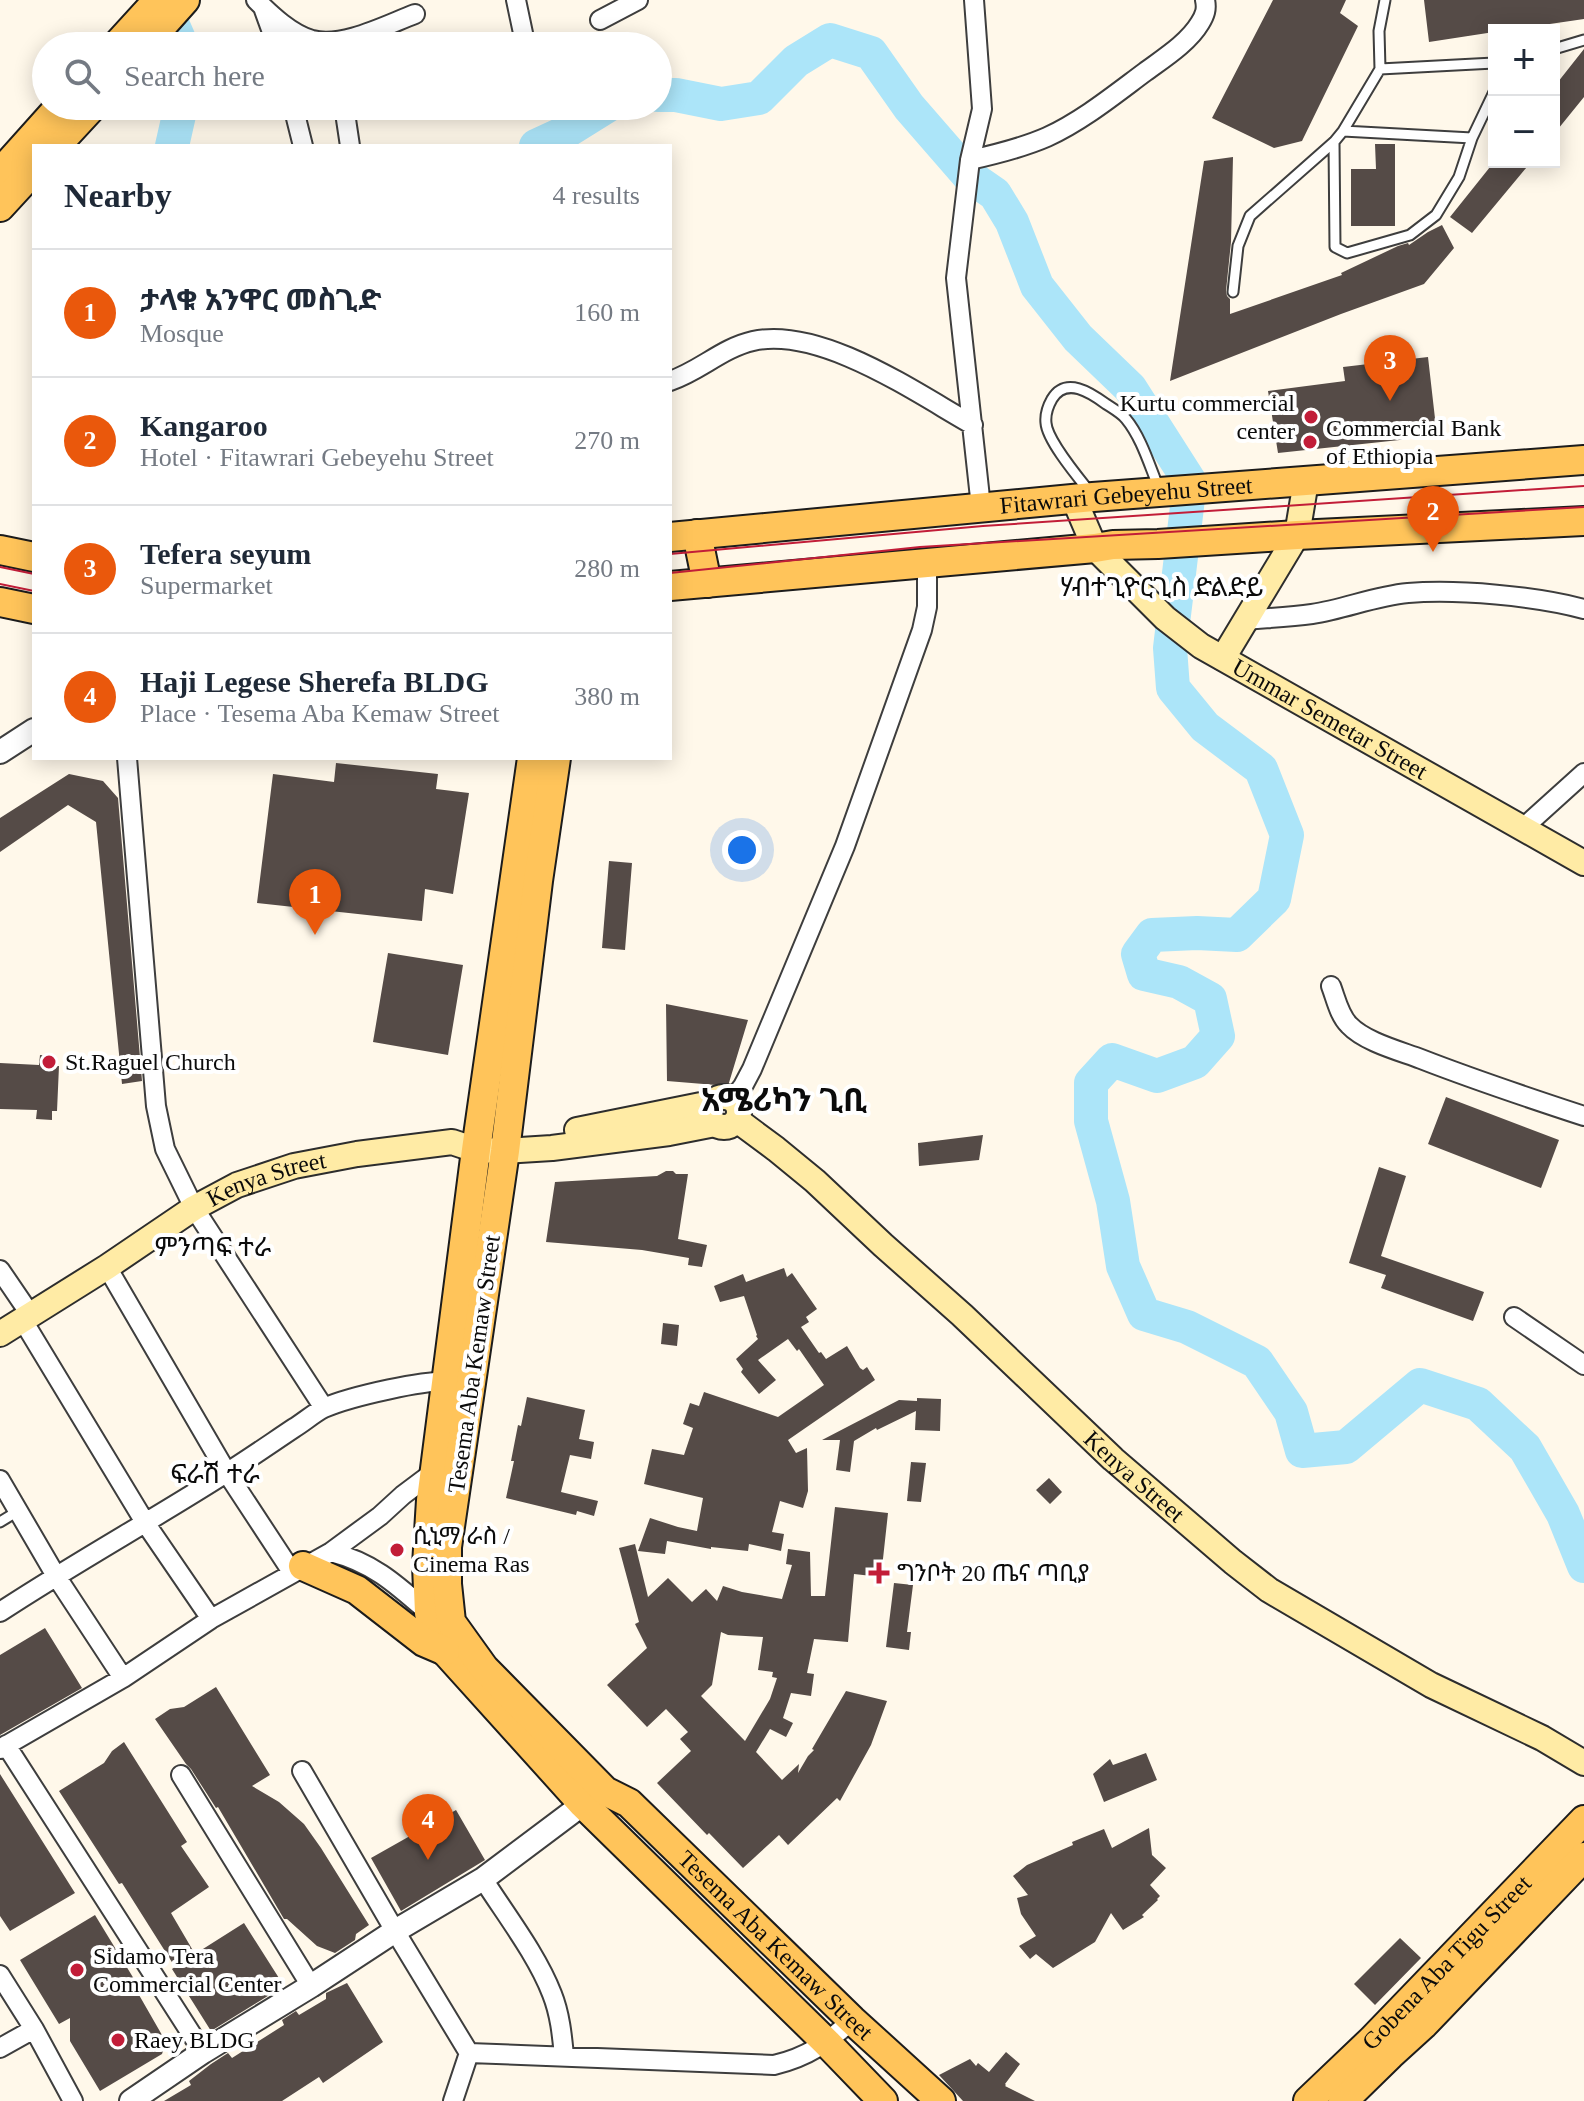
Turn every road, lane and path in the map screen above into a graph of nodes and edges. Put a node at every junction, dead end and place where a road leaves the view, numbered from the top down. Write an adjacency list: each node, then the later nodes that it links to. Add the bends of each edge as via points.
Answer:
1 (516, 0): 15 (street)
2 (638, 0): 9 (street)
3 (974, 0): 32 (street, via 982,109)
4 (1205, 0): 32 (street, via 1205,14 1191,34 1110,98 1050,135)
5 (1385, 0): 19 (lane)
6 (259, 4): 12 (street); 13 (street)
7 (170, 6): 10 (main road); 11 (main road)
8 (415, 14): 14 (street)
9 (600, 20)
10 (135, 32)
11 (153, 32)
12 (271, 32)
13 (296, 32)
14 (367, 32)
15 (523, 32)
16 (1584, 40): 17 (lane)
17 (1560, 47)
18 (1488, 63): 19 (lane)
19 (1380, 69): 25 (lane)
20 (1492, 96): 26 (lane)
21 (65, 120): 28 (main road)
22 (70, 120): 29 (main road)
23 (296, 120): 30 (street)
24 (346, 120): 31 (street)
25 (1343, 131): 26 (lane); 27 (lane)
26 (1472, 138): 27 (lane, via 1459,177 1436,215 1410,235 1347,253 1335,247)
27 (1334, 142): 35 (lane, via 1250,216 1238,246)
28 (42, 144)
29 (57, 144)
30 (302, 144)
31 (350, 144)
32 (970, 160): 37 (street, via 956,278)
33 (21, 165): 34 (main road)
34 (0, 207)
35 (1233, 292)
36 (672, 380): 37 (street, via 731,347 778,337 853,359)
37 (973, 425): 42 (street)
38 (1584, 460): 39 (main road, Fitawrari Gebeyehu Street)
39 (1306, 481): 40 (main road, Fitawrari Gebeyehu Street); 45 (main road)
40 (1165, 491): 41 (main road, Fitawrari Gebeyehu Street); 41 (lane, via 1125,417 1074,387 1056,393 1046,423)
41 (1084, 498): 42 (main road, Fitawrari Gebeyehu Street); 46 (main road)
42 (981, 507): 44 (main road, Fitawrari Gebeyehu Street)
43 (1584, 521): 45 (main road, Fitawrari Gebeyehu Street)
44 (684, 535): 50 (main road)
45 (1297, 535): 46 (main road, Fitawrari Gebeyehu Street); 55 (main road)
46 (1095, 548): 49 (main road, Fitawrari Gebeyehu Street); 56 (main road, Ummar Semetar Street, via 1165,618)
47 (0, 550): 48 (main road)
48 (32, 557)
49 (927, 563): 50 (main road, Fitawrari Gebeyehu Street); 66 (street, via 922,630 845,846 752,1069)
50 (707, 583): 51 (main road, Fitawrari Gebeyehu Street)
51 (672, 586)
52 (0, 602): 53 (main road)
53 (32, 609)
54 (1584, 609): 55 (street, via 1486,595 1408,593 1313,614)
55 (1245, 620): 56 (main road)
56 (1223, 658): 63 (main road, Ummar Semetar Street)
57 (32, 731): 58 (street)
58 (0, 752)
59 (127, 760): 70 (street, via 156,1106 165,1149)
60 (532, 760): 68 (main road, Tesema Aba Kemaw Street)
61 (556, 760): 69 (main road, Tesema Aba Kemaw Street)
62 (1584, 773): 63 (street)
63 (1523, 828): 64 (main road, Ummar Semetar Street)
64 (1584, 863)
65 (1331, 986): 67 (street, via 1348,1025 1387,1047)
66 (724, 1112): 69 (main road, Kenya Street, via 539,1135); 94 (main road, Kenya Street, via 815,1181 1113,1459 1269,1590 1431,1685)
67 (1584, 1116)
68 (469, 1143): 69 (main road, Kenya Street); 70 (main road, Kenya Street, via 294,1166 237,1185); 77 (main road, Tesema Aba Kemaw Street)
69 (506, 1144): 77 (main road, Tesema Aba Kemaw Street)
70 (194, 1208): 71 (main road, Kenya Street); 78 (street)
71 (107, 1267): 73 (main road, Kenya Street); 80 (street)
72 (0, 1270): 73 (street)
73 (26, 1317): 75 (main road, Kenya Street); 84 (street)
74 (1514, 1317): 76 (street)
75 (0, 1334)
76 (1584, 1365)
77 (459, 1382): 78 (street, via 377,1393); 79 (main road, Tesema Aba Kemaw Street); 89 (main road, Tesema Aba Kemaw Street, via 447,1584)
78 (324, 1408): 80 (street)
79 (435, 1471): 85 (street); 89 (main road, Tesema Aba Kemaw Street, via 427,1565)
80 (227, 1473): 84 (street); 86 (street)
81 (0, 1480): 82 (street)
82 (18, 1511): 83 (lane); 87 (street)
83 (0, 1522)
84 (146, 1524): 87 (street); 90 (street)
85 (331, 1552): 86 (street); 89 (street, via 376,1569)
86 (298, 1569): 90 (street); 91 (main road, via 357,1590 424,1642)
87 (56, 1576): 88 (street); 92 (street)
88 (0, 1612)
89 (440, 1617): 91 (main road, Tesema Aba Kemaw Street, via 432,1626); 97 (main road, Tesema Aba Kemaw Street)
90 (211, 1619): 92 (street)
91 (445, 1651): 97 (main road, Tesema Aba Kemaw Street)
92 (123, 1678): 93 (street)
93 (3, 1747): 109 (street)
94 (1584, 1763)
95 (302, 1771): 101 (street)
96 (181, 1775): 103 (street)
97 (594, 1798): 100 (street); 104 (main road, Tesema Aba Kemaw Street, via 629,1803); 106 (main road, Tesema Aba Kemaw Street)
98 (1584, 1820): 107 (main road, Gobena Aba Tigu Street)
99 (1584, 1857): 107 (main road, Gobena Aba Tigu Street, via 1423,2025)
100 (483, 1879): 101 (street); 111 (street, via 553,1994)
101 (395, 1931): 103 (street); 110 (street)
102 (0, 1975): 105 (street)
103 (311, 1986): 109 (street)
104 (852, 2020): 106 (street); 116 (main road, Tesema Aba Kemaw Street)
105 (34, 2029): 108 (street); 112 (street)
106 (827, 2043): 111 (street, via 774,2065); 115 (main road, Tesema Aba Kemaw Street)
107 (1381, 2047): 117 (main road, Gobena Aba Tigu Street); 118 (main road, Gobena Aba Tigu Street)
108 (0, 2048)
109 (203, 2052): 113 (street)
110 (469, 2053): 111 (street); 114 (street)
111 (564, 2056)
112 (73, 2101)
113 (131, 2101)
114 (453, 2101)
115 (883, 2101)
116 (941, 2101)
117 (1308, 2101)
118 (1343, 2101)

